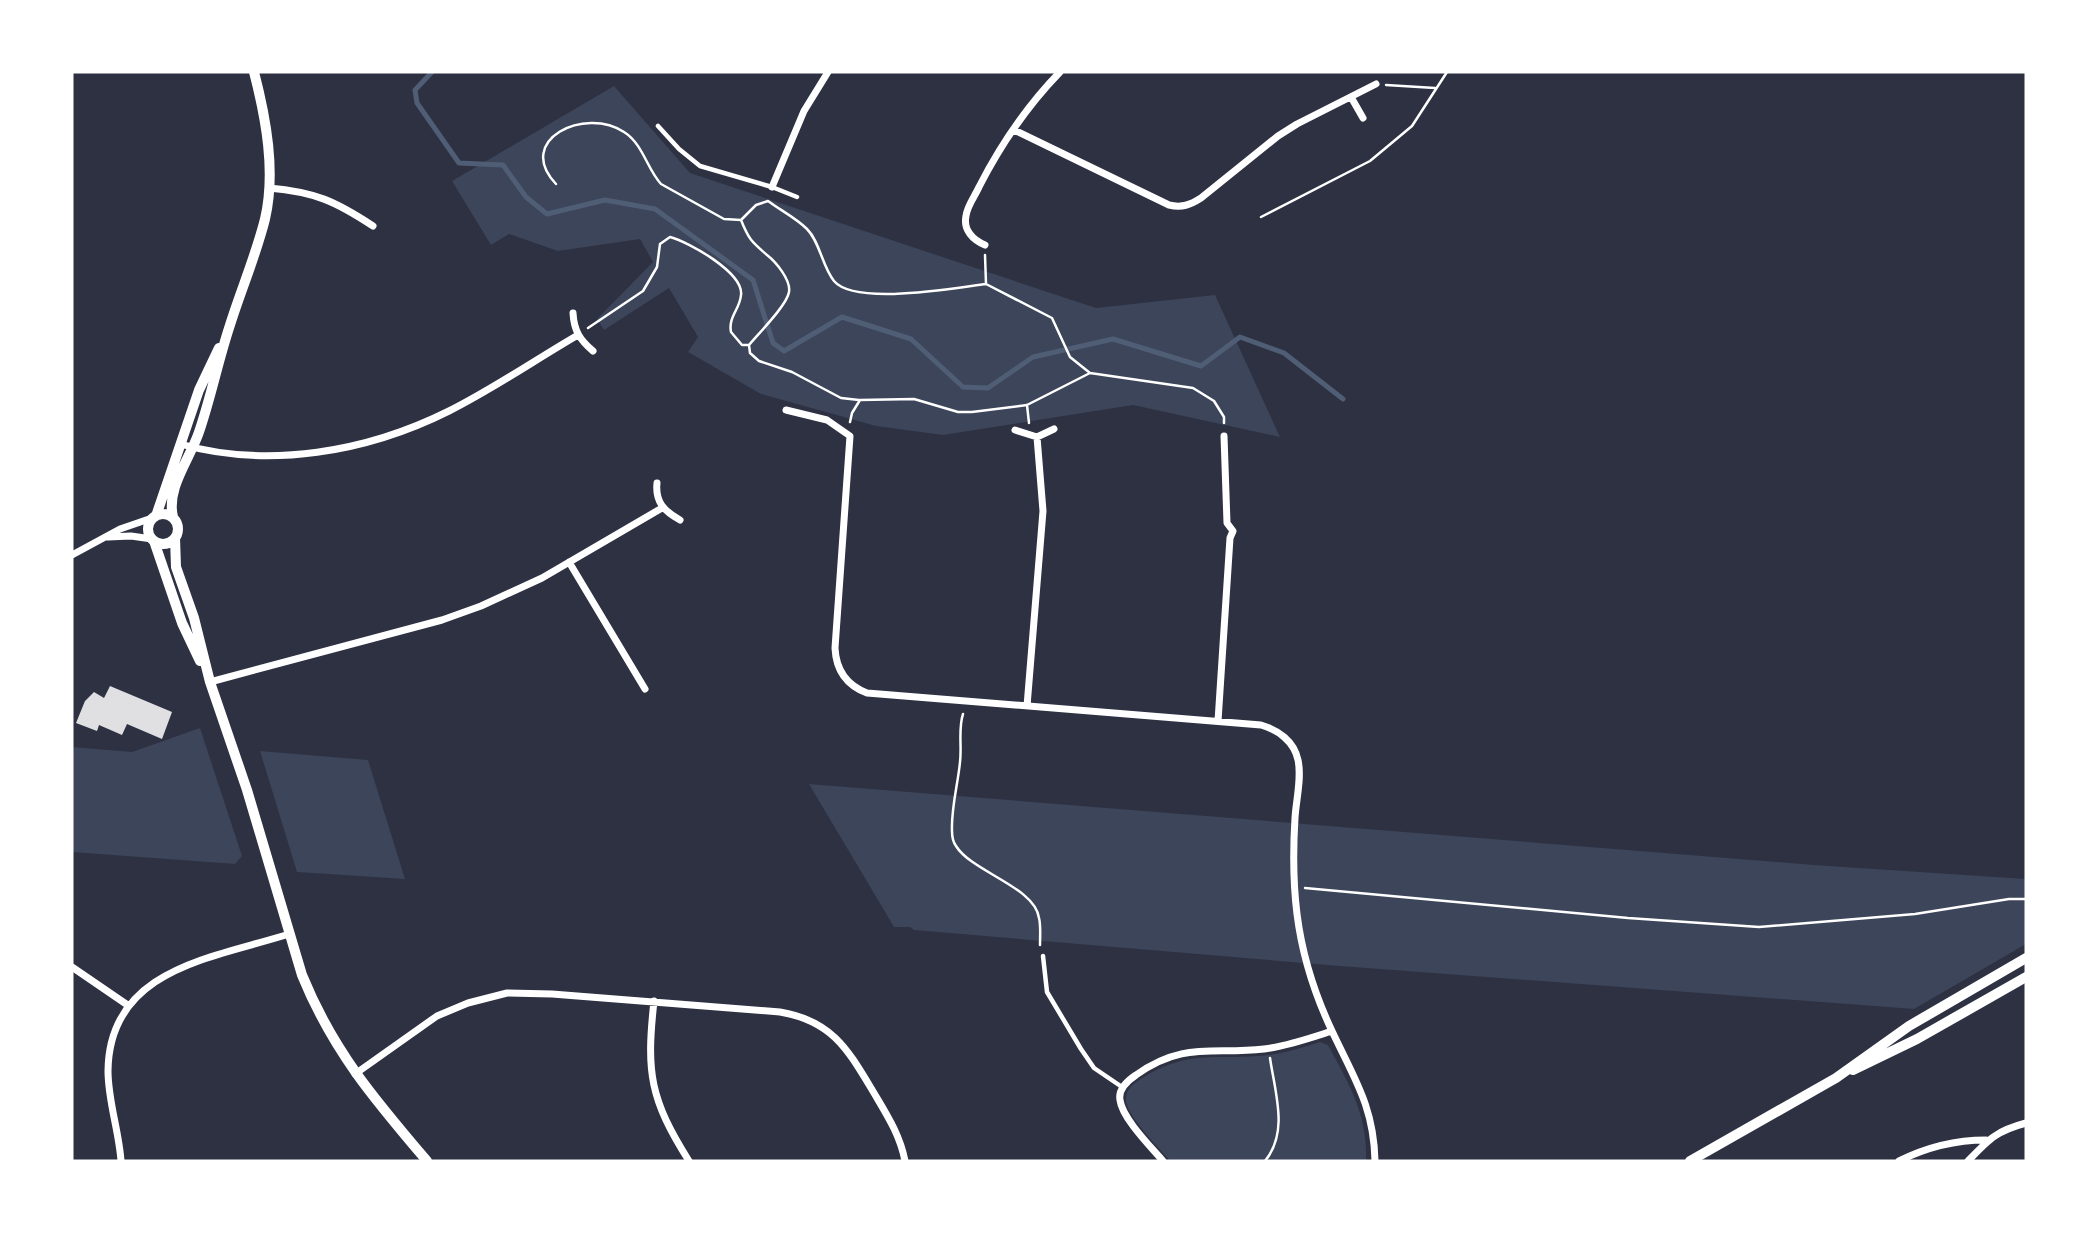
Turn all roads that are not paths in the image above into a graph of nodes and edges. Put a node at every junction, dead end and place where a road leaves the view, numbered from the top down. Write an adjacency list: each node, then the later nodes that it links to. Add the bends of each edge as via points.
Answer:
1 (254, 72): 10 (street, via 264,119)
2 (828, 72): 9 (street, via 804,111)
3 (1056, 73): 8 (street)
4 (1376, 84): 5 (street)
5 (1351, 97): 6 (street); 8 (street, via 1278,136 1201,198 1182,206 1169,205)
6 (1363, 118)
7 (658, 126): 9 (lane, via 700,166)
8 (1014, 130): 13 (street, via 990,165 966,216 969,234)
9 (772, 187): 11 (lane)
10 (269, 188): 12 (street, via 332,201); 15 (street, via 257,246)
11 (797, 197)
12 (373, 226)
13 (985, 245)
14 (573, 313): 16 (street)
15 (229, 326): 23 (street); 24 (street)
16 (578, 335): 17 (street); 24 (street, via 449,411 387,437 283,455)
17 (593, 351)
18 (786, 410): 37 (street, via 827,420 850,436 835,648 839,670 851,686 867,693)
19 (1054, 429): 22 (street)
20 (1015, 430): 22 (street)
21 (1224, 436): 38 (street, via 1227,523 1233,531)
22 (1037, 438): 37 (street, via 1043,511)
23 (180, 444): 24 (street); 27 (street)
24 (194, 448): 28 (street, via 172,496)
25 (657, 483): 26 (street)
26 (662, 508): 29 (street); 34 (street)
27 (154, 517): 28 (street, via 165,513); 30 (street); 32 (street, via 148,531)
28 (173, 517): 31 (street, via 179,530)
29 (680, 520)
30 (104, 537): 32 (street); 33 (street)
31 (175, 538): 32 (street, via 163,544); 35 (street, via 176,567)
32 (153, 540): 35 (street, via 182,622)
33 (72, 555)
34 (569, 562): 35 (street, via 512,592 442,620); 36 (street)
35 (210, 682): 39 (street)
36 (645, 689)
37 (1027, 706): 38 (street)
38 (1218, 721): 46 (street, via 1272,729 1295,751 1299,772 1294,887 1303,947)
39 (289, 934): 45 (street, via 179,968 150,983); 47 (street, via 313,1002)
40 (1043, 956): 49 (lane, via 1047,992 1075,1040 1094,1068)
41 (2026, 958): 48 (street, via 1909,1026)
42 (72, 967): 45 (street)
43 (2026, 977): 48 (street, via 1888,1055)
44 (654, 1001): 47 (street, via 524,993 488,997 437,1016); 54 (street, via 651,1079 664,1120); 55 (street, via 799,1015 824,1028 849,1052 893,1125)
45 (129, 1006): 52 (street, via 118,1023 108,1059)
46 (1332, 1031): 49 (street, via 1268,1048 1185,1052 1144,1069); 57 (street, via 1364,1097)
47 (355, 1074): 53 (street)
48 (1836, 1078): 58 (street)
49 (1123, 1087): 56 (street, via 1119,1095 1123,1110)
50 (2026, 1123): 51 (street)
51 (1986, 1140): 59 (street, via 1930,1148); 60 (street)
52 (121, 1161)
53 (427, 1161)
54 (689, 1161)
55 (905, 1161)
56 (1163, 1161)
57 (1375, 1161)
58 (1690, 1161)
59 (1899, 1161)
60 (1968, 1161)

